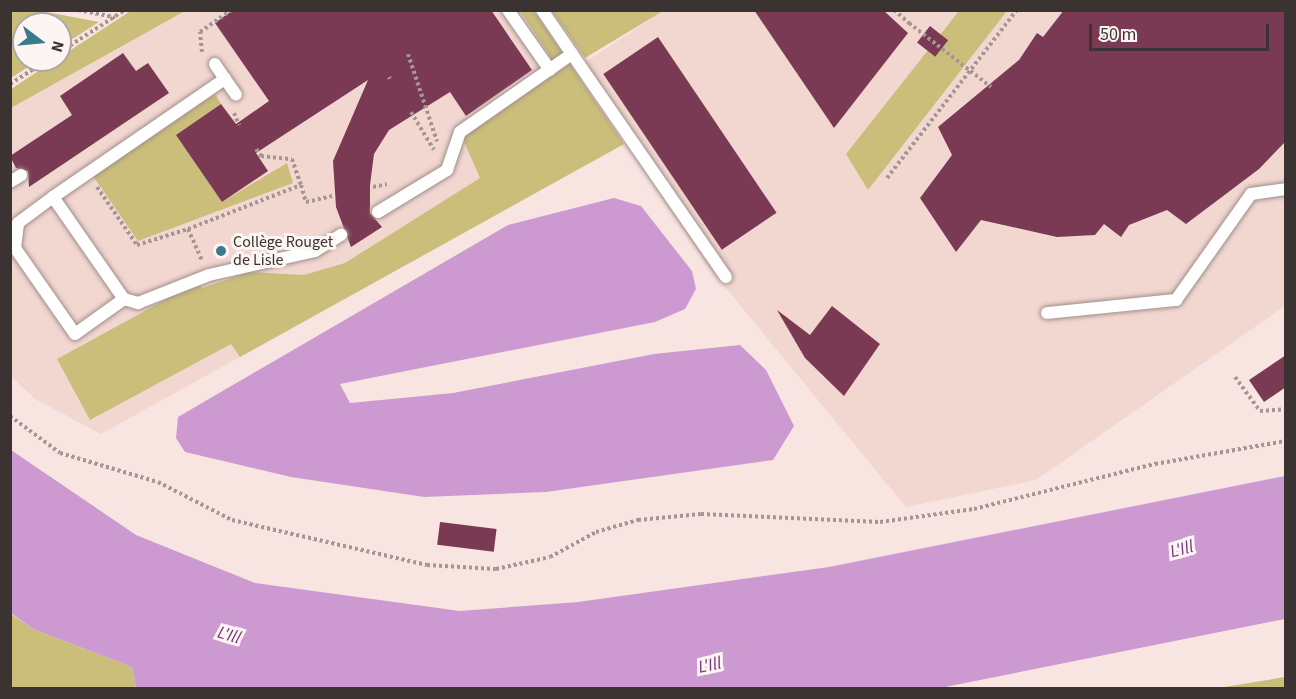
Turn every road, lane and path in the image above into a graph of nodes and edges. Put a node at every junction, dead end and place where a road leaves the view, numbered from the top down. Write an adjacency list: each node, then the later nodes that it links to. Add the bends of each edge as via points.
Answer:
1 (78, 10): 8 (path)
2 (124, 10): 8 (path)
3 (231, 10): 12 (path, via 200,32 198,46)
4 (508, 10): 13 (lane)
5 (542, 10): 11 (lane)
6 (894, 10): 17 (path, bridge)
7 (1017, 10): 23 (path)
8 (115, 17): 9 (path)
9 (72, 44)
10 (408, 54): 21 (path)
11 (572, 54): 13 (lane); 35 (lane)
12 (215, 64): 15 (lane)
13 (550, 70): 21 (lane, via 460,132)
14 (29, 72): 16 (path)
15 (225, 79): 18 (lane); 22 (lane)
16 (10, 84)
17 (991, 87)
18 (236, 95)
19 (411, 112): 21 (path)
20 (256, 149): 25 (path, via 261,156 292,159)
21 (447, 170): 30 (lane)
22 (88, 174): 29 (lane); 32 (path, via 136,245)
23 (887, 178)
24 (394, 182): 26 (path)
25 (301, 184): 28 (path, via 306,202); 32 (path)
26 (373, 187)
27 (1286, 189): 37 (lane, via 1251,194 1176,300)
28 (332, 196)
29 (53, 197): 31 (lane); 36 (lane)
30 (378, 212)
31 (14, 220): 36 (lane, via 15,248 75,334)
32 (188, 229): 34 (path)
33 (341, 235): 34 (lane, via 315,251)
34 (209, 275): 36 (lane, via 138,303)
35 (726, 277)
36 (124, 299)
37 (1047, 313)
38 (1235, 377): 39 (path, via 1260,411)
39 (1286, 409)
40 (10, 416): 41 (path, via 60,453 158,482 232,520 427,565 496,569 550,557 596,532 638,520 701,513 880,522 974,509 1155,464)
41 (1286, 441)

